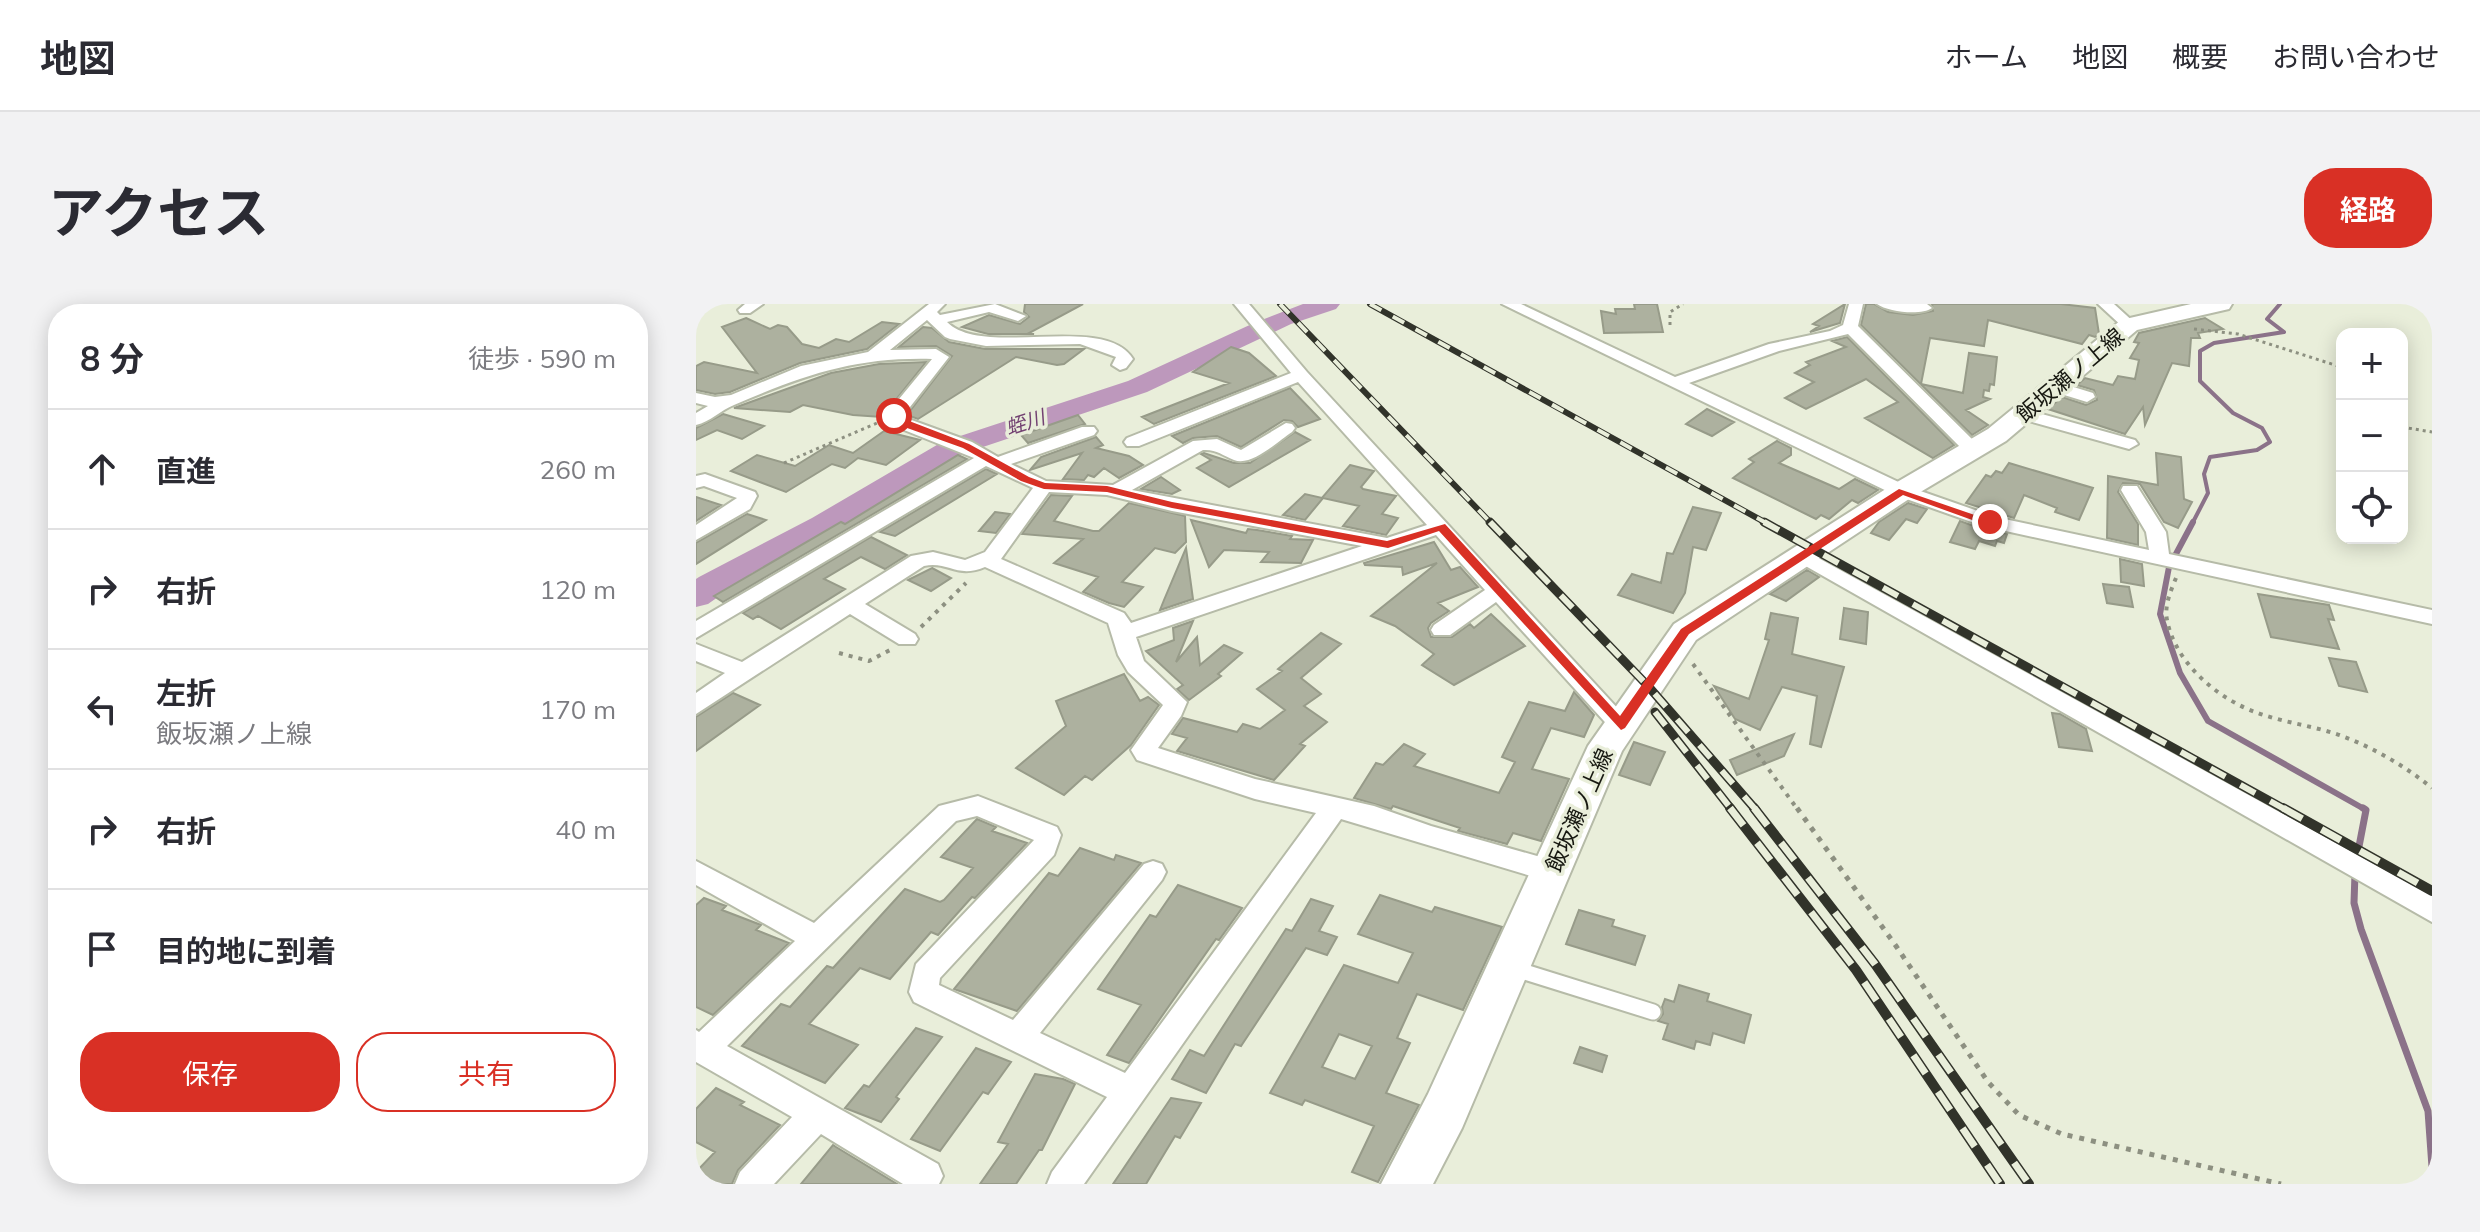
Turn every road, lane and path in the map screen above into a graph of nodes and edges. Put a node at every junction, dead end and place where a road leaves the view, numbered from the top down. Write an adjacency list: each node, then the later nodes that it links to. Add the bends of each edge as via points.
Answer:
1 (910, 304): 8 (street)
2 (1241, 304): 16 (street)
3 (1509, 304): 17 (street)
4 (1683, 304): 12 (path, via 1670,312)
5 (1856, 304): 13 (street)
6 (1884, 304): 7 (street)
7 (1925, 308)
8 (934, 311): 11 (street, via 989,307); 14 (street); 15 (street, via 950,334 986,341 1081,339 1122,354)
9 (2199, 312): 10 (main road, 飯坂瀬ノ上線); 22 (path, via 2238,334 2338,366)
10 (2117, 315): 18 (main road, 飯坂瀬ノ上線, via 2089,362)
11 (1018, 316)
12 (1670, 325)
13 (1850, 327): 17 (street); 32 (street)
14 (874, 354): 21 (street, via 808,369); 24 (street, via 941,357)
15 (1120, 365)
16 (1301, 375): 30 (street); 40 (street)
17 (1674, 383): 39 (street)
18 (2054, 386): 19 (street); 23 (main road, 飯坂瀬ノ上線)
19 (2087, 397)
20 (696, 398): 21 (street)
21 (730, 400): 25 (street)
22 (2341, 400)
23 (2024, 414): 31 (street); 32 (main road, 飯坂瀬ノ上線)
24 (894, 416): 33 (street); 34 (path)
25 (696, 420)
26 (1286, 428): 38 (street, via 1242,457 1217,444 1199,445)
27 (2408, 428): 29 (path)
28 (1088, 431): 33 (street)
29 (2432, 432)
30 (1133, 442)
31 (2129, 444)
32 (1972, 449): 39 (main road, 飯坂瀬ノ上線)
33 (990, 461): 36 (street); 50 (street)
34 (784, 463)
35 (696, 482): 41 (street, via 705,480 748,496 743,505)
36 (1044, 486): 38 (street); 44 (street)
37 (2130, 490): 45 (street)
38 (1116, 491): 42 (street)
39 (1902, 491): 43 (main road, 飯坂瀬ノ上線); 45 (street, via 1990,522)
40 (1441, 527): 42 (street); 46 (street)
41 (696, 534)
42 (1388, 545): 51 (street)
43 (1802, 555): 53 (main road, 飯坂瀬ノ上線, via 1699,621); 63 (street)
44 (991, 557): 47 (street, via 967,567 933,558 918,561); 51 (street, via 989,561 1116,618)
45 (2170, 560): 48 (street); 58 (path, via 2182,567 2166,617 2177,644 2215,690 2244,708 2341,736)
46 (1499, 590): 49 (street); 57 (street)
47 (850, 604): 52 (street); 55 (street)
48 (2432, 617)
49 (1442, 630)
50 (696, 631)
51 (1125, 633): 59 (street, via 1131,659 1175,702 1143,750 1146,753 1255,789)
52 (907, 639)
53 (1674, 645): 57 (main road, 飯坂瀬ノ上線); 75 (path, via 1686,653 2009,1106 2030,1122 2062,1134)
54 (696, 652): 55 (street)
55 (744, 672): 56 (street)
56 (696, 705)
57 (1621, 725): 60 (main road, 飯坂瀬ノ上線, via 1606,746)
58 (2432, 788)
59 (1335, 807): 60 (street); 69 (street)
60 (1551, 871): 65 (main road, 飯坂瀬ノ上線)
61 (696, 872): 64 (street)
62 (1153, 872): 67 (street)
63 (2432, 910)
64 (817, 939): 67 (street, via 948,813 978,806 1048,835 1045,847 926,973 924,992); 68 (street)
65 (1509, 967): 66 (lane); 74 (main road, 飯坂瀬ノ上線)
66 (1653, 1012)
67 (1018, 1037): 69 (street)
68 (702, 1055): 70 (street)
69 (1130, 1092): 73 (street)
70 (817, 1114): 71 (street); 72 (street)
71 (929, 1181)
72 (752, 1184)
73 (1064, 1184)
74 (1406, 1184)
75 (2281, 1184)

